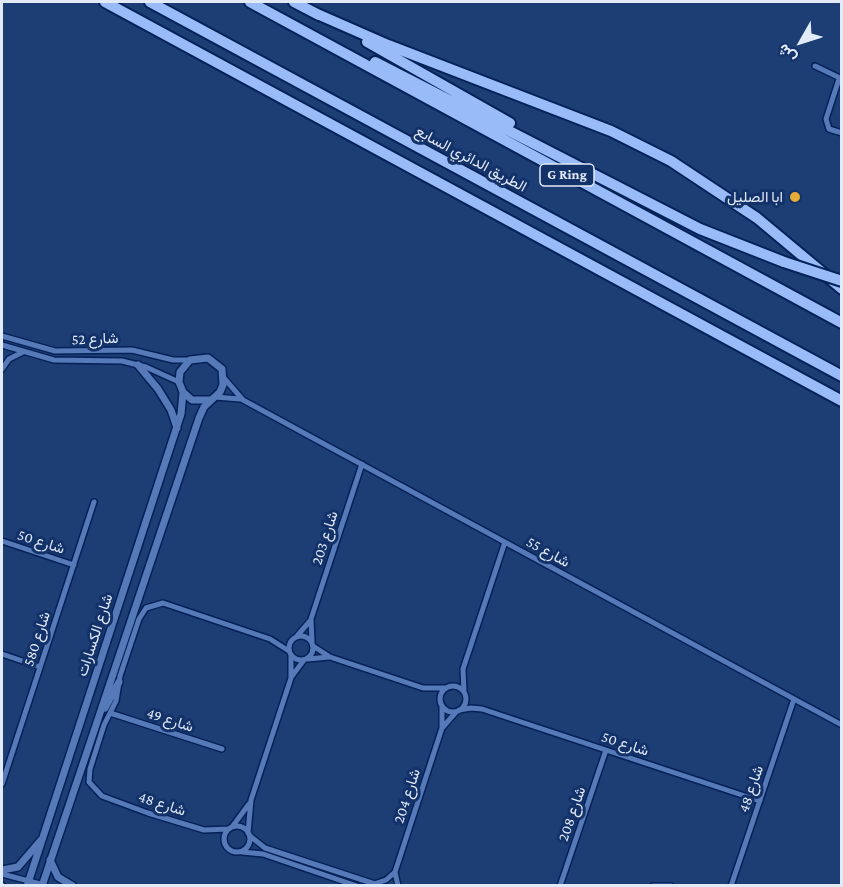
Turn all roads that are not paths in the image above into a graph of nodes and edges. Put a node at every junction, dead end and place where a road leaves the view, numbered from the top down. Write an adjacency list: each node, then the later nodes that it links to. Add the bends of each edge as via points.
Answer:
1 (105, 2): 26 (highway)
2 (150, 2): 20 (highway, الطريق الدائري السابع)
3 (250, 2): 6 (highway, الطريق الدائري السابع / G Ring)
4 (294, 2): 5 (highway)
5 (315, 13): 10 (highway, via 485,107); 12 (highway, via 611,131 671,161 757,218)
6 (293, 25): 10 (highway, via 354,51); 13 (highway, الطريق الدائري السابع / G Ring)
7 (815, 66): 8 (street)
8 (840, 79): 9 (street, via 826,119 830,129)
9 (842, 133)
10 (564, 157): 11 (highway, bridge, via 700,229)
11 (842, 281)
12 (842, 289)
13 (842, 324)
14 (2, 336): 17 (street, شارع 52, via 55,351 132,350)
15 (2, 345): 16 (street, شارع 52)
16 (23, 352): 18 (street, شارع 52, via 54,360 110,359); 19 (street, via 9,358)
17 (190, 360): 21 (street, via 212,359); 22 (street, via 183,367)
18 (138, 366): 22 (street, شارع 52); 27 (street, via 158,389)
19 (2, 369)
20 (842, 376)
21 (224, 378): 24 (street, شارع الكسارات, via 224,385); 25 (street, شارع 55)
22 (179, 382): 23 (street)
23 (183, 392): 24 (street, via 192,400); 27 (street, شارع الكسارات)
24 (213, 399): 25 (street, شارع 55); 52 (street, شارع الكسارات, via 200,418)
25 (243, 400): 28 (street, شارع 55)
26 (842, 401)
27 (177, 428): 63 (street, شارع الكسارات)
28 (362, 464): 31 (street, شارع 55); 33 (street, شارع 203)
29 (94, 502): 32 (street, شارع 580)
30 (2, 542): 32 (street, شارع 50)
31 (506, 542): 41 (street); 47 (street, شارع 55)
32 (74, 565): 40 (street, شارع 580)
33 (311, 619): 34 (street, شارع 203); 35 (street, شارع 203)
34 (297, 636): 35 (street, via 304,636); 36 (street, via 290,642)
35 (313, 644): 38 (street); 39 (street, via 313,653)
36 (290, 653): 39 (street, via 297,660); 42 (street); 43 (street, via 270,639 169,604 151,605 139,619)
37 (2, 654): 40 (street)
38 (330, 657): 39 (street); 45 (street)
39 (306, 660): 42 (street)
40 (40, 667): 57 (street, شارع 580)
41 (463, 669): 44 (street); 46 (street)
42 (291, 678): 59 (street)
43 (119, 682): 51 (street); 52 (street)
44 (447, 687): 45 (street); 46 (street, via 458,686); 48 (street, via 440,694)
45 (423, 688): 48 (street)
46 (465, 693): 49 (street, شارع 50); 50 (street, via 465,704)
47 (794, 699): 53 (street, شارع 55); 60 (street, شارع 48)
48 (441, 704): 50 (street); 54 (street, شارع 204)
49 (482, 709): 50 (street, شارع 50); 56 (street, شارع 50)
50 (457, 711): 54 (street, شارع 204)
51 (110, 713): 55 (street, شارع 49); 61 (street, شارع 48, via 90,769 92,788 102,796 195,828)
52 (99, 717): 65 (street, شارع الكسارات)
53 (842, 725)
54 (442, 728): 67 (street, شارع 204)
55 (222, 749)
56 (606, 750): 60 (street, شارع 50); 74 (street, شارع 208)
57 (3, 773): 58 (street, شارع 580)
58 (2, 784)
59 (251, 800): 61 (street); 62 (street)
60 (760, 801): 77 (street, شارع 48)
61 (231, 828): 62 (street, via 241,827); 64 (street, via 224,837 226,846 233,852)
62 (249, 834): 64 (street, via 249,845); 72 (street, via 265,848)
63 (44, 835): 66 (street, via 23,864); 68 (street, شارع الكسارات)
64 (243, 852): 71 (street, via 263,854)
65 (51, 860): 69 (street, شارع الكسارات); 70 (street, via 58,877)
66 (2, 872): 68 (street)
67 (395, 872): 72 (street); 73 (street)
68 (28, 883): 69 (street)
69 (44, 885)
70 (73, 885)
71 (357, 885)
72 (377, 885)
73 (398, 885)
74 (560, 885)
75 (653, 885): 76 (street)
76 (671, 885)
77 (731, 885)

